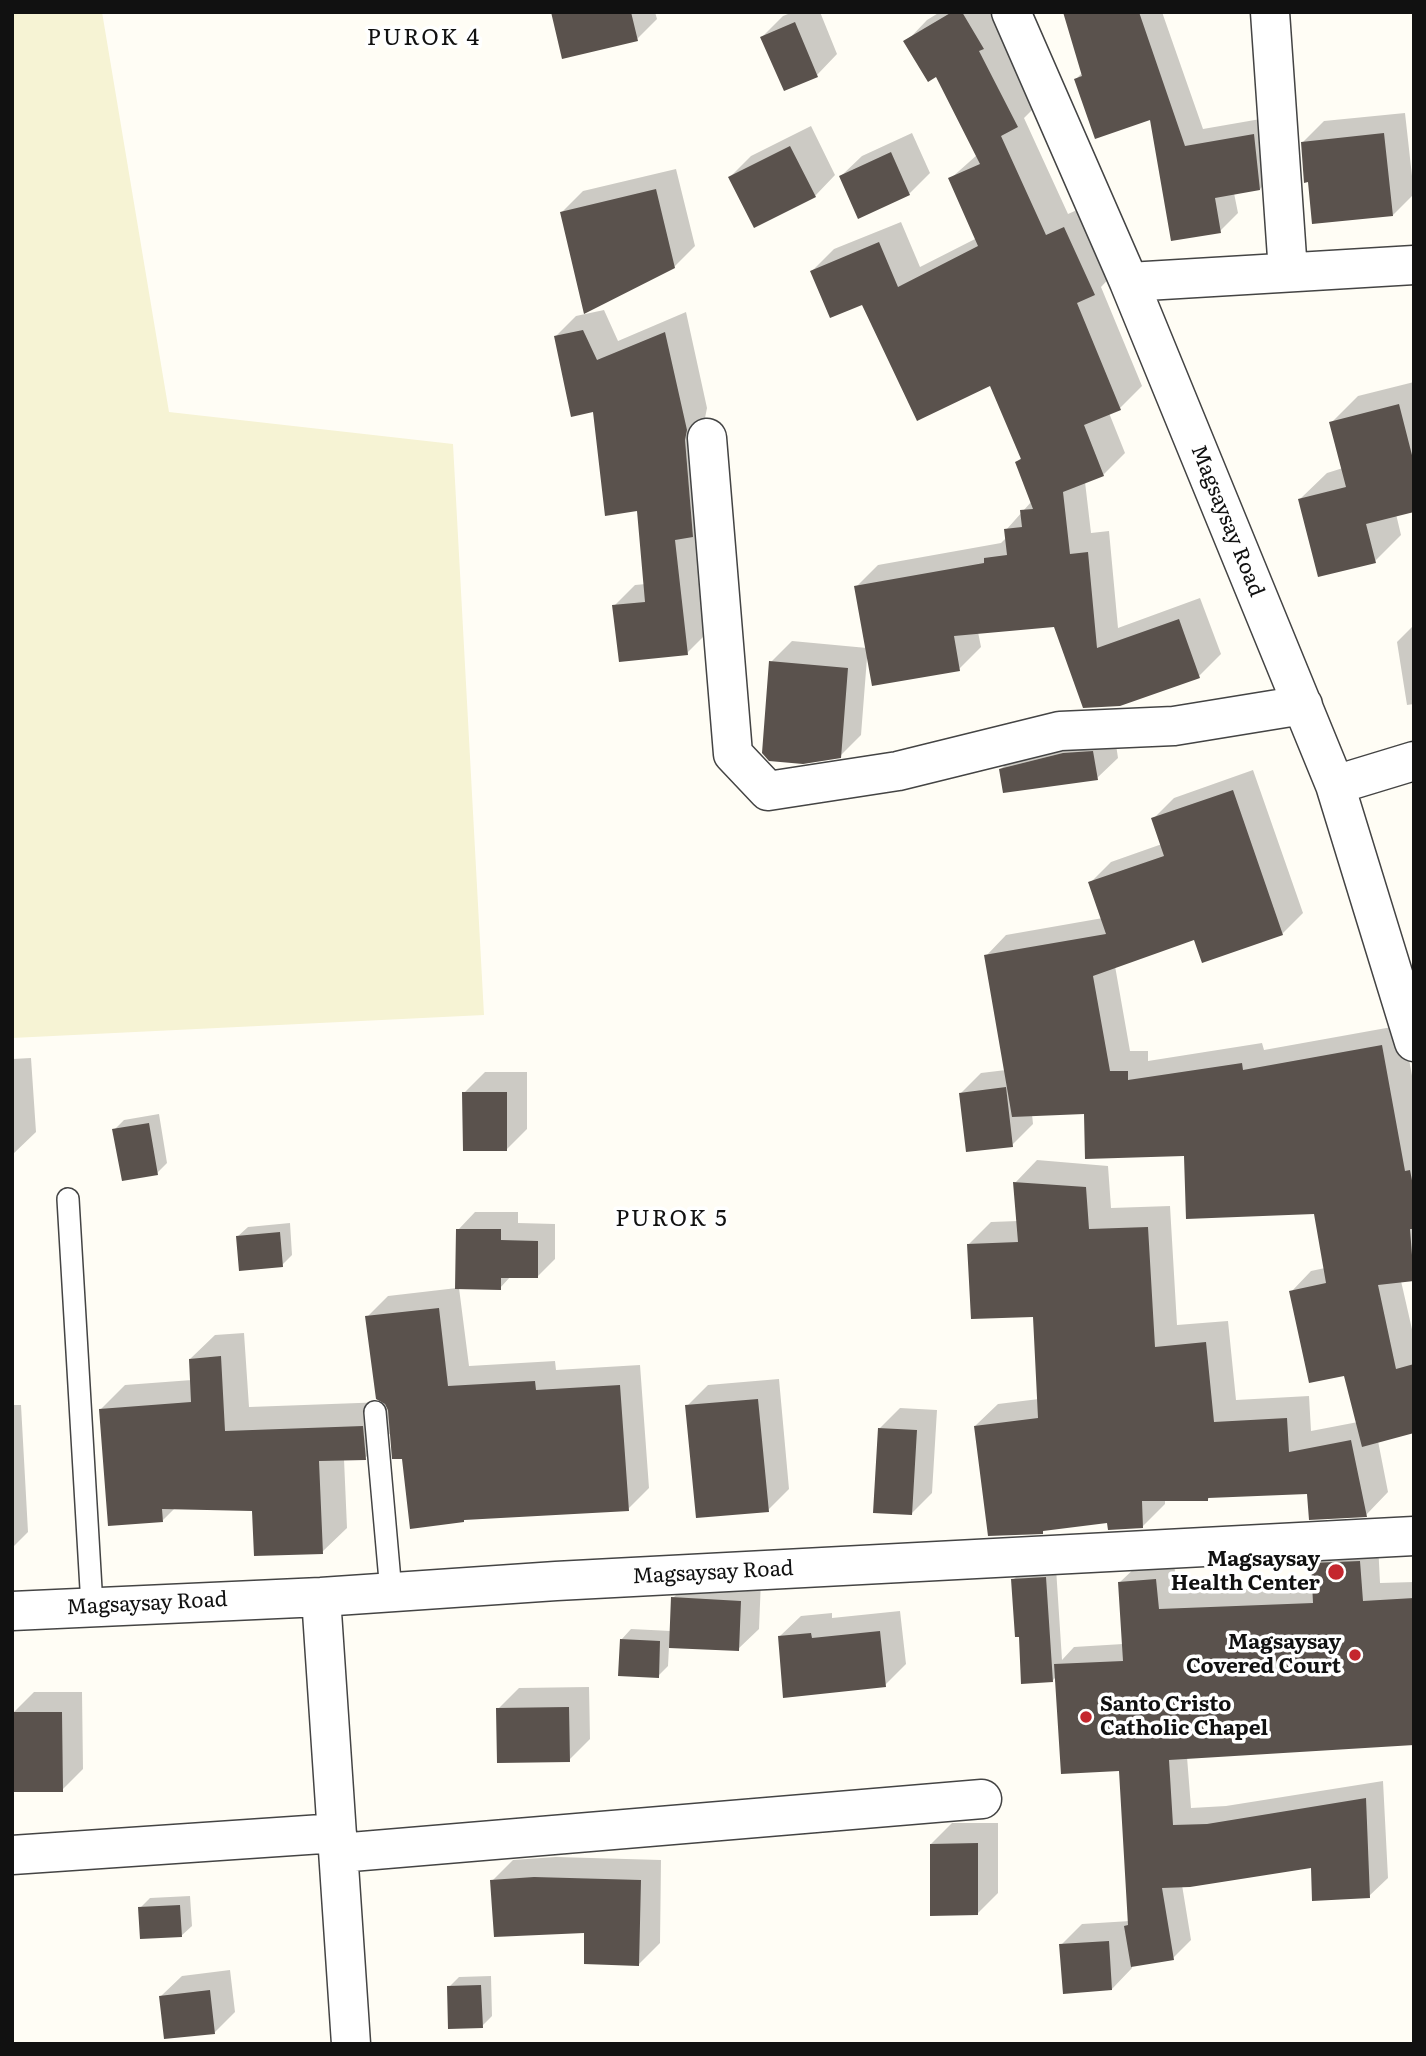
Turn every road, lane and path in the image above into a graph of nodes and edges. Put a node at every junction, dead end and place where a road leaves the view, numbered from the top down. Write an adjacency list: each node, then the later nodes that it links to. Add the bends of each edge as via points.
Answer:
1 (1011, 12): 5 (street, Magsaysay Road)
2 (1270, 12): 4 (street)
3 (1414, 265): 4 (street)
4 (1288, 272): 5 (street)
5 (1129, 282): 7 (street, Magsaysay Road)
6 (707, 438): 7 (street, via 733,754 768,791 898,771 1060,731 1174,726)
7 (1303, 705): 9 (street, Magsaysay Road)
8 (1414, 761): 9 (street)
9 (1335, 785): 10 (street, Magsaysay Road)
10 (1414, 1042)
11 (68, 1199): 16 (lane)
12 (375, 1412): 14 (lane)
13 (1414, 1536): 14 (street, Magsaysay Road)
14 (391, 1592): 15 (street, Magsaysay Road)
15 (321, 1597): 16 (street, Magsaysay Road); 19 (street)
16 (92, 1606): 17 (street, Magsaysay Road)
17 (12, 1611)
18 (982, 1799): 19 (street)
19 (338, 1843): 20 (street); 21 (street)
20 (12, 1855)
21 (351, 2044)

